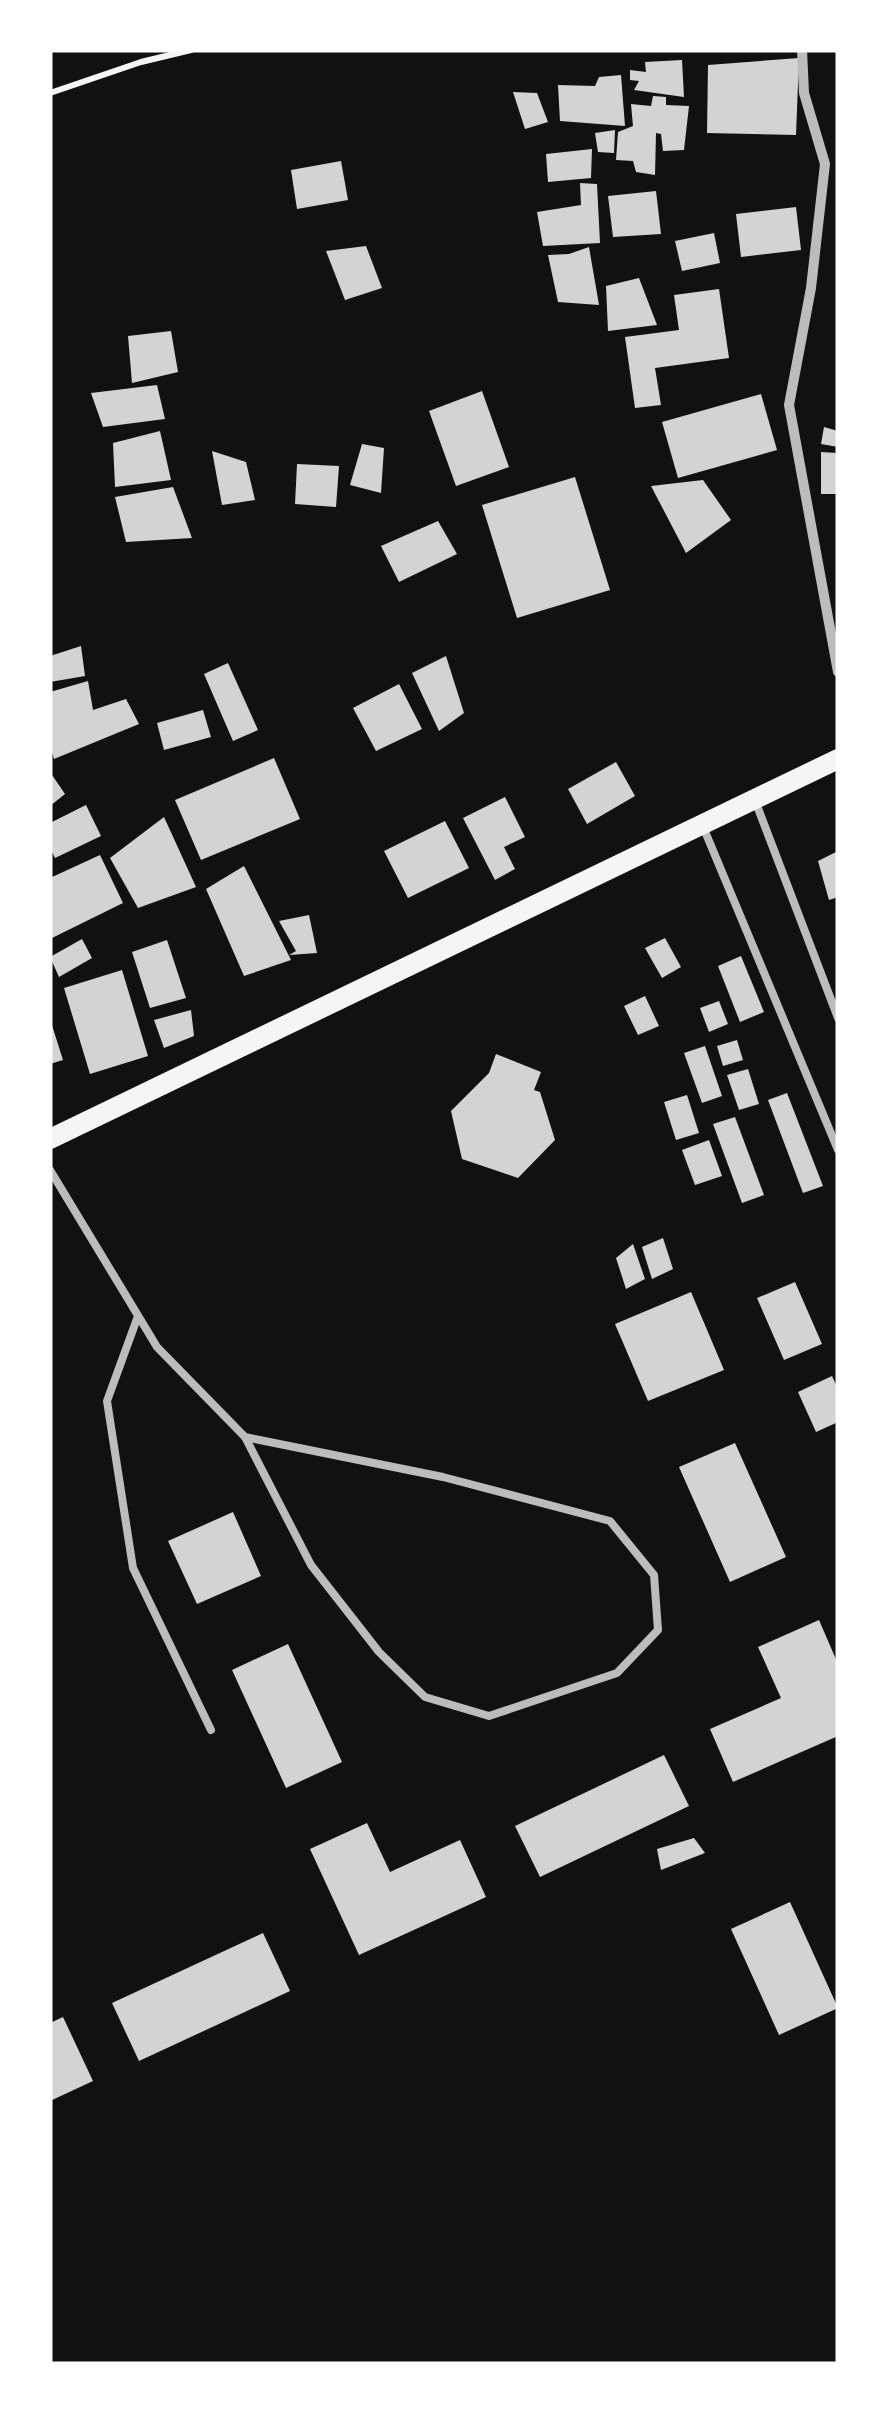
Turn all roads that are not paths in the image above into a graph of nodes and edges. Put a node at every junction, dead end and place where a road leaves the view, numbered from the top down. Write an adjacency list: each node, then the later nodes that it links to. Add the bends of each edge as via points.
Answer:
1 (802, 50): 2 (street, via 804,93 825,164 788,405)
2 (838, 672)
3 (838, 759): 4 (main road)
4 (754, 799): 5 (main road); 6 (lane)
5 (702, 824): 7 (main road); 8 (lane)
6 (838, 1018)
7 (50, 1139)
8 (838, 1150)
9 (50, 1170): 10 (lane)
10 (138, 1316): 11 (lane, via 158,1347); 12 (lane, via 107,1401 133,1568)
11 (245, 1436): 11 (lane, via 610,1521 654,1574 658,1630 617,1673 489,1716 425,1697 379,1652 310,1565)
12 (211, 1730)

